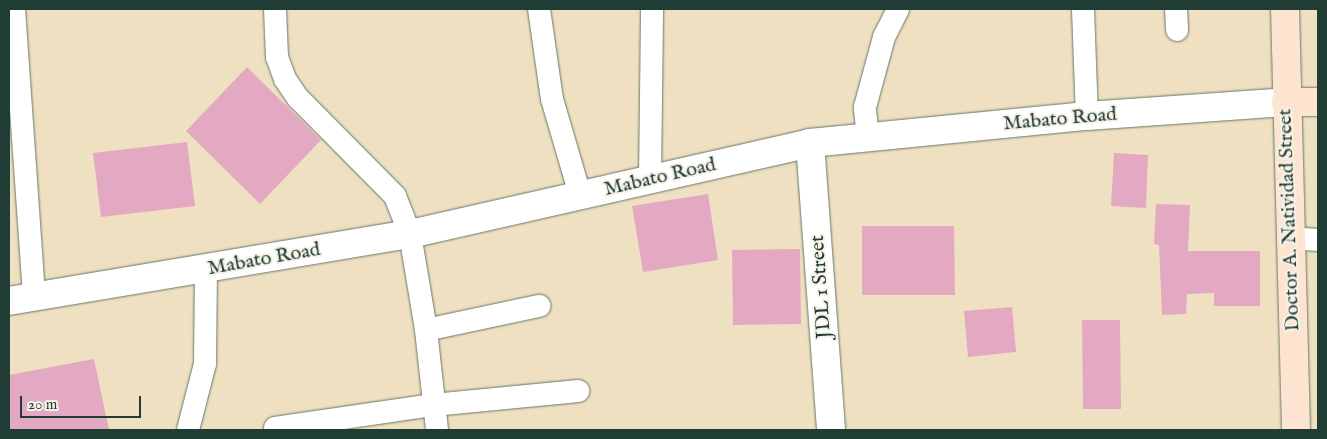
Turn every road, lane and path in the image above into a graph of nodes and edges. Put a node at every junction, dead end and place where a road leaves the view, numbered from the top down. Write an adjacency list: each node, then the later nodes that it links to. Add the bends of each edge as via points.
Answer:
1 (14, 9): 19 (lane)
2 (275, 9): 15 (lane, via 277,57 285,79 298,98 395,196)
3 (539, 9): 14 (lane, via 552,98)
4 (652, 9): 13 (lane)
5 (898, 9): 11 (lane, via 884,37 866,107)
6 (1082, 9): 10 (lane)
7 (1285, 9): 8 (main road, Doctor A. Natividad Street)
8 (1286, 102): 9 (main road, Mabato Road); 10 (street, Mabato Road); 16 (main road, Doctor A. Natividad Street)
9 (1318, 102)
10 (1087, 116): 11 (street, Mabato Road)
11 (868, 138): 12 (street, Mabato Road)
12 (810, 143): 13 (street, Mabato Road); 27 (street, JDL 1 Street)
13 (650, 180): 14 (street, Mabato Road)
14 (580, 196): 15 (street, Mabato Road)
15 (410, 234): 18 (street, Mabato Road); 21 (lane)
16 (1290, 238): 17 (lane); 28 (main road, Doctor A. Natividad Street)
17 (1318, 240)
18 (206, 269): 19 (street, Mabato Road); 25 (lane, via 205,364)
19 (21, 299)
20 (539, 306): 21 (lane)
21 (426, 330): 23 (lane)
22 (578, 391): 23 (lane)
23 (433, 405): 24 (lane); 26 (lane)
24 (275, 428)
25 (188, 430)
26 (437, 430)
27 (831, 430)
28 (1296, 430)

